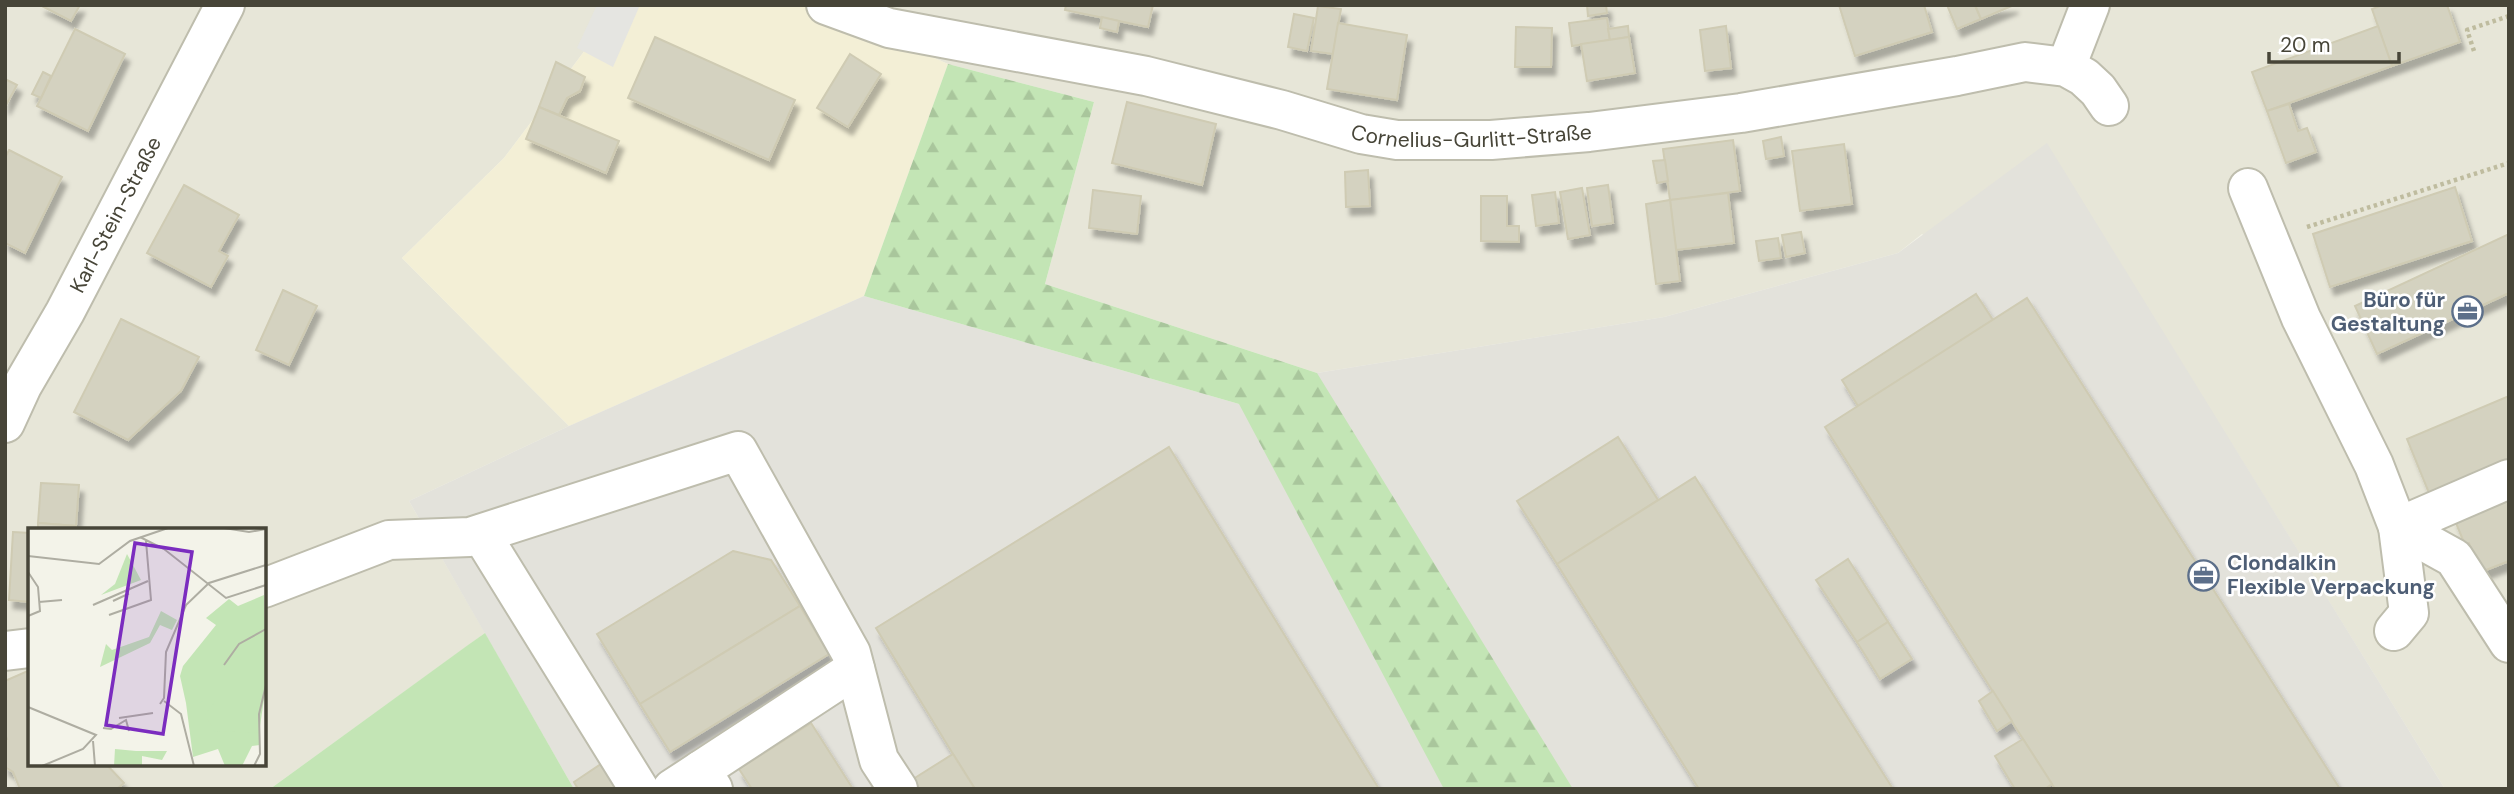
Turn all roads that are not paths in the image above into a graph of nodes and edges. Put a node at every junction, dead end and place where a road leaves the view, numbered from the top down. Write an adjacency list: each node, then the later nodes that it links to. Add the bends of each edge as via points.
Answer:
1 (225, 5): 7 (street, Karl-Stein-Straße)
2 (826, 5): 4 (street, Cornelius-Gurlitt-Straße, via 889,28 1146,76 1397,140 1450,142 1569,135 1741,113 2025,62)
3 (2090, 5): 4 (street)
4 (2066, 66): 5 (street, via 2098,90)
5 (2109, 106)
6 (2248, 188): 9 (street, via 2301,318 2374,465)
7 (5, 422)
8 (2509, 479): 9 (street)
9 (2398, 527): 12 (street, via 2409,613); 13 (street, via 2454,558)
10 (481, 534): 11 (street, via 389,540); 16 (street, via 738,451 851,653); 18 (street)
11 (266, 587)
12 (2394, 631)
13 (2509, 643)
14 (28, 648): 15 (street)
15 (5, 651)
16 (855, 669): 17 (street); 19 (street, via 879,760)
17 (695, 782)
18 (639, 789)
19 (898, 789)

